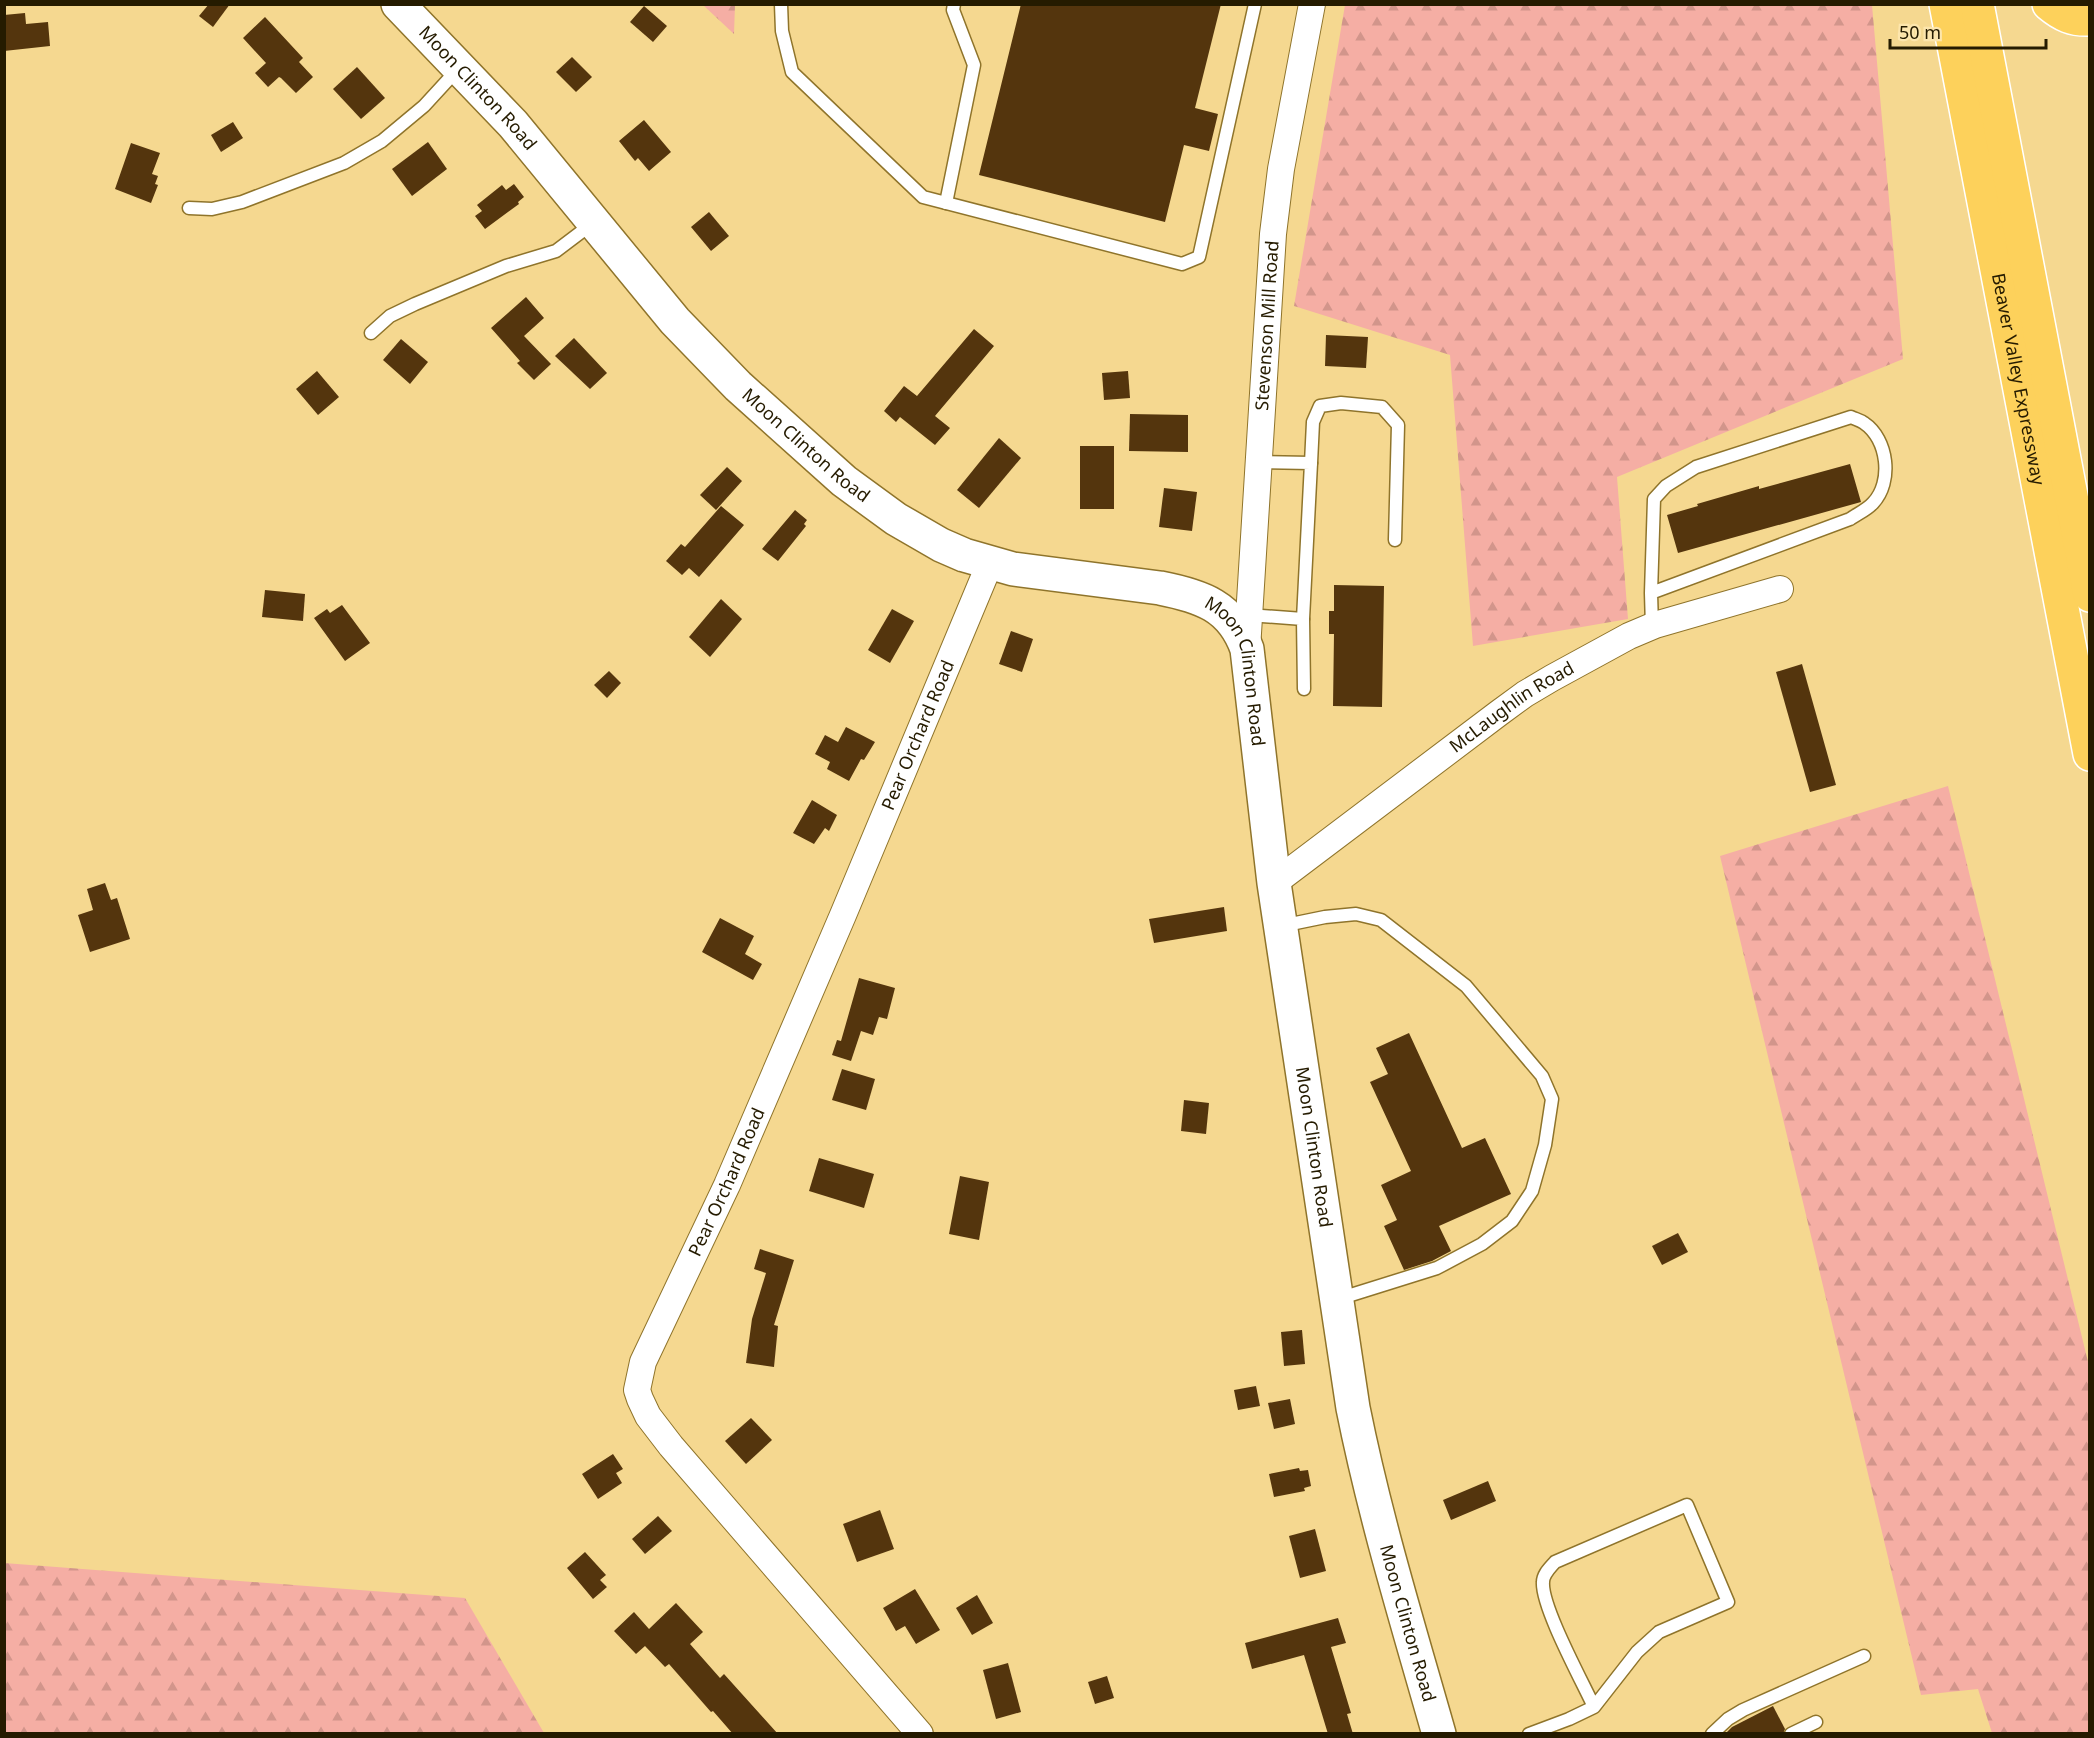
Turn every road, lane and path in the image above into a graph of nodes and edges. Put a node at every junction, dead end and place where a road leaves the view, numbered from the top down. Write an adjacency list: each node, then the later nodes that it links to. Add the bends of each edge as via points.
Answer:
1 (781, 4): 11 (lane, via 782,31 792,72 923,197)
2 (954, 4): 11 (lane, via 952,10 974,65)
3 (1255, 4): 11 (lane, via 1198,257 1182,264)
4 (1312, 4): 15 (street, Stevenson Mill Road, via 1273,234)
5 (1946, 4): 27 (highway, Beaver Valley Expressway)
6 (1977, 4): 21 (highway, Beaver Valley Expressway)
7 (2049, 4): 9 (highway, via 2077,20)
8 (408, 9): 10 (street, Moon Clinton Road)
9 (2090, 19)
10 (459, 68): 12 (lane, via 424,106 382,141 344,163 242,202 212,209); 13 (street, Moon Clinton Road, via 513,124)
11 (946, 202)
12 (189, 208)
13 (594, 223): 14 (lane, via 556,251 506,266 415,304 390,316); 18 (street, Moon Clinton Road, via 675,321 738,386 837,475 916,531)
14 (370, 333)
15 (1258, 462): 16 (lane); 22 (street, Stevenson Mill Road)
16 (1311, 463): 17 (lane, via 1313,422 1320,406 1341,403 1382,407 1398,426); 23 (lane)
17 (1395, 540)
18 (990, 563): 25 (street, Moon Clinton Road, via 1160,588 1202,598 1233,623); 34 (street, Pear Orchard Road, via 727,1185 643,1362 637,1390 648,1416 671,1446)
19 (1780, 589): 24 (street, McLaughlin Road)
20 (1651, 593): 20 (lane, via 1654,499 1666,486 1696,467 1851,417 1876,434 1887,463 1882,489 1873,503 1850,519); 24 (lane)
21 (2090, 595)
22 (1248, 615): 23 (lane); 25 (street, Stevenson Mill Road)
23 (1304, 619): 26 (lane)
24 (1652, 627): 28 (street, McLaughlin Road, via 1525,694)
25 (1246, 649): 28 (street, Moon Clinton Road)
26 (1304, 689)
27 (2090, 754)
28 (1274, 883): 29 (street, Moon Clinton Road)
29 (1281, 926): 30 (street, Moon Clinton Road); 30 (lane, via 1356,914 1381,920 1466,987 1542,1076 1552,1099 1532,1191 1512,1221 1482,1244 1437,1268)
30 (1337, 1300): 35 (street, Moon Clinton Road, via 1365,1468)
31 (1864, 1656): 37 (lane, via 1743,1710)
32 (1594, 1707): 32 (lane, via 1637,1652 1659,1632 1728,1602 1687,1505 1555,1562 1545,1574 1542,1583 1549,1611); 36 (lane)
33 (1816, 1722): 38 (lane)
34 (920, 1734)
35 (1439, 1734)
36 (1529, 1734)
37 (1712, 1734)
38 (1791, 1734)

